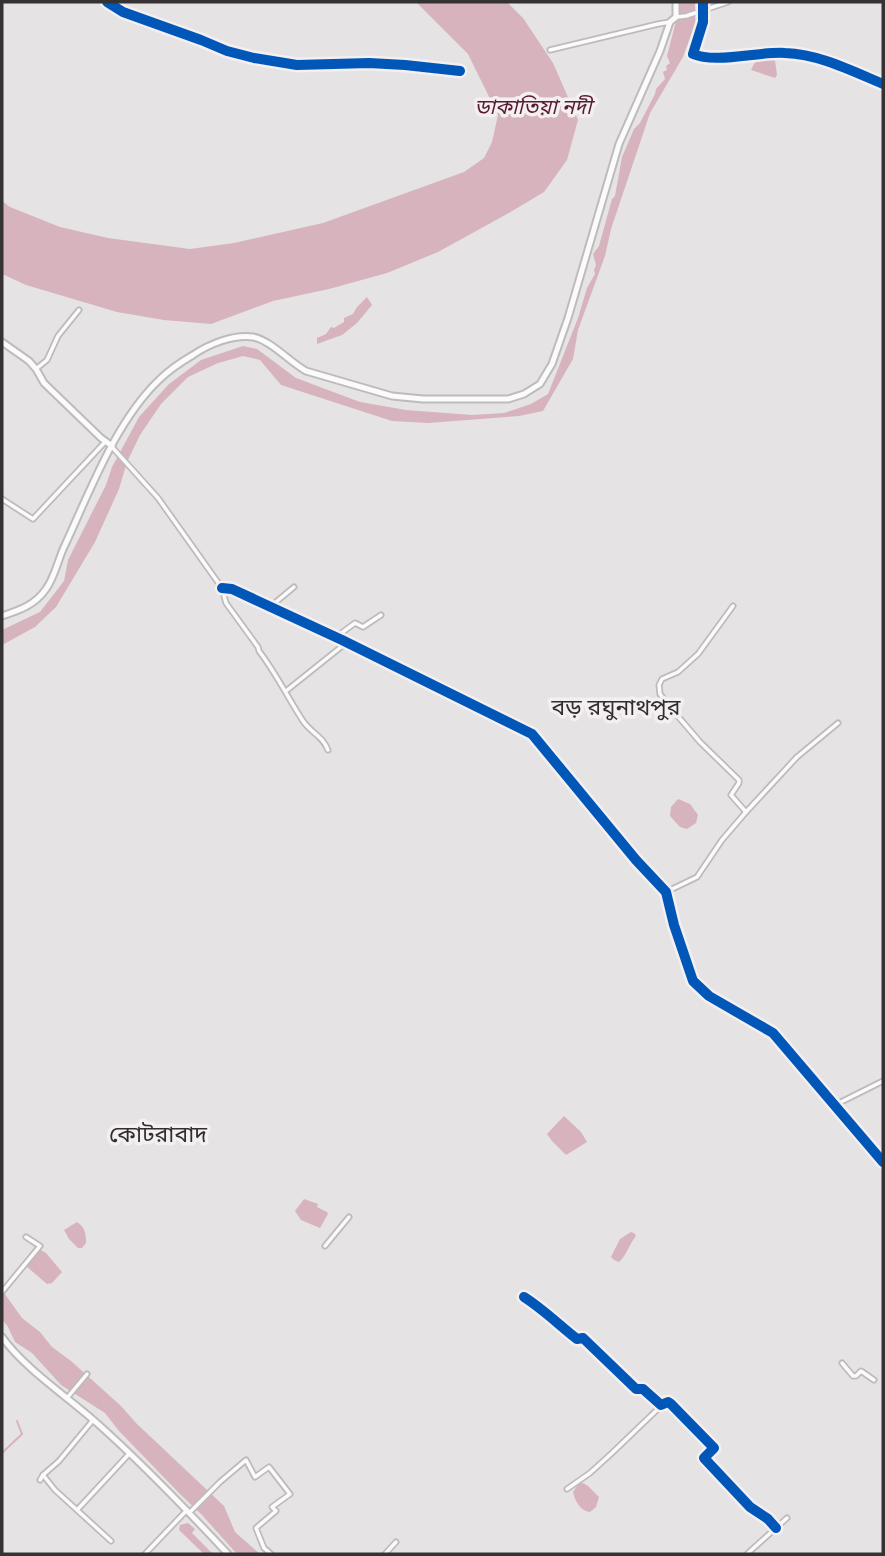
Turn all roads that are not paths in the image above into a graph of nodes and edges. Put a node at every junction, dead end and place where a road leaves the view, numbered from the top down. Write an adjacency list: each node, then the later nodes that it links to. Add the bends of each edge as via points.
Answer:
1 (107, 2): 9 (street, via 148,22 254,58 297,65 369,63)
2 (676, 2): 6 (main road)
3 (703, 2): 5 (street)
4 (728, 2): 5 (street)
5 (704, 10): 6 (street); 10 (street, via 693,54 784,52 819,58)
6 (676, 17): 7 (main road)
7 (670, 22): 8 (street); 15 (main road, via 619,144 568,318 540,384 508,399 392,396 306,371 267,342 239,337 200,351 158,380)
8 (550, 50)
9 (460, 71)
10 (883, 84)
11 (79, 310): 13 (street, via 58,336 47,360)
12 (2, 342): 13 (main road)
13 (36, 369): 14 (main road, via 44,383)
14 (106, 442): 15 (main road); 16 (street, via 33,519)
15 (112, 446): 18 (street, via 158,498); 22 (main road, via 46,590 30,605)
16 (2, 499)
17 (294, 587): 20 (street)
18 (222, 588): 20 (street); 25 (street, via 226,603)
19 (733, 606): 28 (street, via 698,654 659,685 660,694 700,742 736,776 739,783 731,795)
20 (270, 607): 23 (street)
21 (382, 615): 23 (street, via 363,627 355,623)
22 (2, 616)
23 (336, 637): 24 (street)
24 (346, 643): 25 (street); 29 (street, via 532,734)
25 (286, 691): 27 (street, via 307,727)
26 (838, 723): 28 (street, via 797,757)
27 (328, 750)
28 (746, 812): 29 (street, via 697,877)
29 (666, 892): 31 (street, via 692,981 773,1033)
30 (883, 1081): 31 (street)
31 (835, 1105): 32 (street)
32 (883, 1162)
33 (349, 1217): 35 (street)
34 (26, 1237): 36 (street, via 40,1246)
35 (324, 1246)
36 (3, 1291)
37 (524, 1297): 43 (street, via 577,1339 582,1337 636,1389 643,1389)
38 (2, 1337): 42 (main road)
39 (842, 1363): 41 (street, via 853,1376 864,1371)
40 (87, 1374): 42 (street)
41 (874, 1380)
42 (67, 1398): 44 (main road)
43 (662, 1405): 48 (street); 52 (street, via 671,1404 714,1448 704,1458)
44 (93, 1420): 45 (main road); 46 (street)
45 (129, 1454): 49 (street); 50 (main road)
46 (43, 1475): 47 (street); 49 (street)
47 (40, 1480)
48 (567, 1489)
49 (78, 1509): 53 (street)
50 (188, 1511): 55 (street); 56 (main road); 57 (street, via 246,1460 255,1477 269,1467 290,1494 272,1507 276,1511 256,1528)
51 (787, 1518): 52 (street)
52 (776, 1528): 59 (street)
53 (111, 1541)
54 (396, 1542): 58 (street)
55 (145, 1554)
56 (228, 1554)
57 (271, 1554)
58 (385, 1554)
59 (747, 1554)

